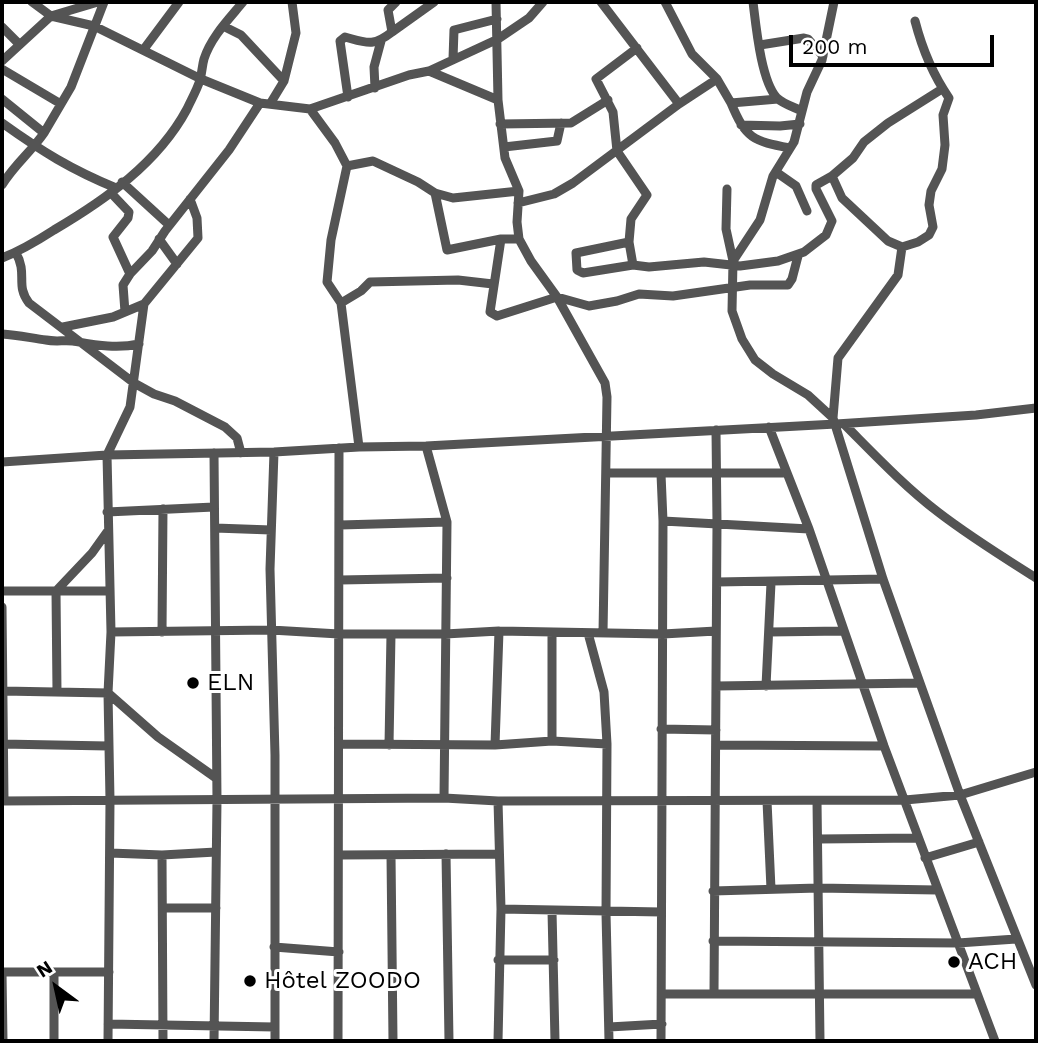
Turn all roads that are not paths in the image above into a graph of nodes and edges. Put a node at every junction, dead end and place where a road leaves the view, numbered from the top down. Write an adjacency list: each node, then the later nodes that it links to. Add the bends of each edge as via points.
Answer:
1 (32, 2): 15 (street)
2 (98, 2): 15 (street)
3 (104, 2): 18 (street)
4 (179, 2): 27 (street)
5 (243, 2): 19 (street)
6 (292, 2): 35 (street, via 296,29)
7 (396, 2): 21 (street, via 388,10)
8 (434, 2): 21 (street)
9 (496, 2): 16 (street)
10 (543, 2): 22 (street)
11 (601, 2): 26 (street)
12 (665, 2): 34 (street, via 692,54)
13 (753, 2): 25 (street)
14 (834, 2): 28 (street)
15 (51, 16): 18 (street); 24 (street)
16 (497, 19): 22 (street); 29 (street, via 454,30)
17 (915, 21): 37 (street)
18 (93, 26): 27 (street); 45 (street)
19 (223, 26): 33 (street, via 204,59); 35 (street, via 241,35)
20 (2, 27): 24 (street)
21 (392, 32): 23 (street)
22 (498, 39): 29 (street); 41 (street)
23 (381, 41): 36 (street, via 374,67); 38 (street, via 345,37 340,41)
24 (19, 44): 30 (street)
25 (760, 45): 28 (street, via 804,38); 40 (street)
26 (637, 48): 42 (street, via 596,79); 46 (street)
27 (144, 49): 33 (street)
28 (823, 55): 48 (street)
29 (453, 59): 32 (street)
30 (2, 61)
31 (2, 69): 45 (street)
32 (429, 71): 36 (street); 41 (street)
33 (201, 79): 43 (street); 63 (street, via 175,130)
34 (717, 79): 44 (street); 46 (street)
35 (284, 81): 43 (street)
36 (375, 88): 38 (street)
37 (942, 89): 61 (street, via 888,123); 75 (street, via 949,98 943,115 942,169 929,205 933,228 918,242)
38 (348, 97): 47 (street)
39 (2, 99): 54 (street)
40 (778, 99): 44 (street); 48 (street)
41 (498, 100): 51 (street)
42 (608, 100): 50 (street, via 571,123); 58 (street)
43 (265, 103): 47 (street); 67 (street)
44 (731, 103): 52 (street)
45 (61, 104): 54 (street)
46 (680, 104): 58 (street)
47 (310, 109): 59 (street)
48 (802, 111): 53 (street)
49 (2, 123): 55 (street)
50 (561, 123): 51 (street); 56 (street, via 557,141)
51 (500, 124): 56 (street)
52 (741, 124): 53 (street); 57 (street, via 765,143)
53 (800, 124): 57 (street)
54 (44, 133): 55 (street)
55 (34, 147): 62 (street); 63 (street)
56 (504, 147): 65 (street)
57 (790, 148): 60 (street)
58 (617, 151): 68 (street, via 564,189); 74 (street, via 647,195 631,219)
59 (347, 166): 66 (street, via 373,161); 86 (street, via 327,282)
60 (776, 172): 69 (street, via 796,186); 79 (street, via 760,220)
61 (832, 176): 75 (street, via 842,198); 77 (street, via 815,187 832,221 830,228)
62 (2, 185)
63 (117, 188): 70 (street); 76 (street); 82 (street, via 130,215 113,237)
64 (727, 189): 79 (street, via 726,229)
65 (519, 191): 66 (street, via 453,198); 68 (street)
66 (435, 193): 71 (street, via 447,250)
67 (190, 200): 70 (street); 80 (street, via 198,238)
68 (519, 203): 72 (street)
69 (807, 211)
70 (169, 225): 73 (street)
71 (501, 239): 72 (street); 83 (street)
72 (519, 239): 85 (street)
73 (159, 240): 80 (street); 82 (street)
74 (628, 242): 81 (street); 81 (street, via 576,253 577,270 583,273)
75 (902, 247): 95 (street, via 898,275 838,358)
76 (16, 253): 78 (street); 89 (street, via 23,268 24,296)
77 (798, 256): 79 (street, via 758,264); 84 (street, via 788,285)
78 (2, 258)
79 (733, 263): 81 (street); 84 (street)
80 (177, 264): 87 (street)
81 (633, 265)
82 (130, 274): 88 (street, via 123,285)
83 (493, 284): 85 (street, via 492,315); 86 (street, via 370,282)
84 (733, 288): 85 (street, via 673,296 639,294 589,306); 95 (street, via 732,311 755,360)
85 (557, 297): 98 (street, via 605,383)
86 (341, 303): 100 (street)
87 (144, 304): 88 (street); 92 (street)
88 (125, 312): 89 (street)
89 (62, 327): 91 (street)
90 (2, 334): 91 (street)
91 (82, 343): 92 (street, via 117,348); 93 (street)
92 (139, 344): 93 (street)
93 (134, 383): 104 (street, via 225,427 237,438); 105 (street, via 130,407)
94 (1036, 408): 95 (street)
95 (838, 422): 96 (street); 123 (street, via 936,511); 124 (street)
96 (769, 427): 97 (street); 108 (street)
97 (716, 430): 98 (street); 110 (street)
98 (606, 436): 99 (street); 107 (street)
99 (426, 446): 100 (street); 115 (street)
100 (359, 447): 101 (street)
101 (339, 448): 102 (street); 117 (street)
102 (274, 452): 104 (street); 120 (street)
103 (214, 453): 104 (street); 105 (street); 111 (street)
104 (241, 453)
105 (107, 455): 106 (street); 113 (street)
106 (2, 462)
107 (607, 473): 109 (street); 143 (street)
108 (787, 473): 110 (street); 119 (street)
109 (661, 474): 110 (street); 114 (street)
110 (717, 474): 116 (street)
111 (214, 507): 112 (street); 118 (street)
112 (163, 509): 113 (street); 139 (street)
113 (107, 512): 121 (street)
114 (663, 521): 116 (street); 147 (street)
115 (447, 522): 117 (street); 122 (street)
116 (718, 523): 119 (street); 127 (street)
117 (340, 525): 125 (street)
118 (215, 528): 120 (street); 134 (street)
119 (809, 529): 126 (street)
120 (271, 530): 133 (street)
121 (107, 532): 130 (street); 131 (street)
122 (447, 578): 125 (street); 146 (street)
123 (1036, 578)
124 (883, 579): 126 (street); 149 (street)
125 (340, 580): 144 (street)
126 (826, 580): 128 (street); 137 (street)
127 (717, 582): 128 (street); 136 (street)
128 (771, 583): 140 (street)
129 (2, 591): 130 (street)
130 (56, 591): 131 (street); 153 (street)
131 (108, 591): 138 (street)
132 (2, 607): 152 (street)
133 (271, 630): 134 (street); 144 (street); 171 (street)
134 (215, 631): 139 (street); 168 (street)
135 (499, 631): 141 (street); 146 (street); 163 (street)
136 (716, 631): 147 (street); 150 (street)
137 (844, 631): 140 (street); 148 (street)
138 (111, 632): 139 (street); 154 (street)
139 (162, 632)
140 (769, 632): 151 (street)
141 (552, 633): 142 (street); 157 (street)
142 (588, 633): 143 (street); 160 (street, via 604,692)
143 (603, 633): 147 (street)
144 (339, 634): 145 (street); 159 (street)
145 (391, 634): 146 (street); 161 (street)
146 (445, 634): 162 (street)
147 (663, 634): 155 (street)
148 (861, 683): 149 (street); 151 (street); 166 (street)
149 (920, 683): 169 (street)
150 (716, 686): 151 (street); 156 (street)
151 (766, 686)
152 (3, 691): 153 (street); 158 (street)
153 (57, 692): 154 (street)
154 (108, 693): 165 (street); 168 (street, via 158,737)
155 (661, 729): 156 (street); 179 (street)
156 (716, 730): 164 (street)
157 (552, 741): 160 (street); 163 (street)
158 (3, 744): 165 (street); 172 (street)
159 (338, 744): 161 (street); 175 (street)
160 (607, 744): 178 (street)
161 (389, 745): 162 (street)
162 (444, 745): 163 (street); 170 (street)
163 (495, 745)
164 (716, 745): 166 (street); 180 (street)
165 (108, 746): 173 (street)
166 (884, 746): 176 (street)
167 (1036, 772): 169 (street)
168 (216, 778): 174 (street)
169 (960, 795): 176 (street); 185 (street)
170 (444, 798): 175 (street); 177 (street)
171 (274, 799): 174 (street); 175 (street); 208 (street)
172 (3, 800): 173 (street)
173 (110, 800): 174 (street); 187 (street)
174 (217, 800): 186 (street)
175 (339, 800): 190 (street)
176 (905, 800): 182 (street); 183 (street)
177 (498, 801): 178 (street); 188 (street)
178 (607, 801): 179 (street); 203 (street)
179 (661, 801): 180 (street); 202 (street)
180 (715, 801): 181 (street); 197 (street)
181 (767, 801): 182 (street); 195 (street)
182 (817, 801): 184 (street)
183 (918, 838): 184 (street); 193 (street)
184 (819, 839): 194 (street)
185 (979, 842): 193 (street); 204 (street)
186 (216, 852): 189 (street); 199 (street)
187 (110, 853): 189 (street); 214 (street)
188 (498, 854): 192 (street); 200 (street)
189 (162, 855): 198 (street)
190 (340, 855): 191 (street); 209 (street)
191 (391, 855): 192 (street); 233 (street)
192 (446, 855): 234 (street)
193 (925, 858): 196 (street)
194 (818, 888): 195 (street); 196 (street); 206 (street)
195 (771, 889): 197 (street)
196 (937, 890): 207 (street)
197 (713, 891): 205 (street)
198 (163, 908): 199 (street); 221 (street)
199 (216, 908): 222 (street)
200 (500, 909): 201 (street); 210 (street)
201 (552, 911): 203 (street); 211 (street)
202 (661, 912): 203 (street); 217 (street)
203 (606, 913): 225 (street)
204 (1016, 939): 207 (street); 215 (street)
205 (713, 941): 206 (street); 218 (street)
206 (819, 943): 207 (street); 216 (street)
207 (958, 943): 219 (street)
208 (274, 947): 209 (street); 224 (street)
209 (339, 952): 232 (street)
210 (498, 960): 211 (street); 235 (street)
211 (554, 960): 236 (street)
212 (2, 972): 213 (street); 226 (street)
213 (54, 972): 214 (street); 227 (street)
214 (109, 972): 220 (street)
215 (1036, 985)
216 (820, 993): 218 (street); 219 (street); 239 (street)
217 (662, 994): 218 (street); 223 (street)
218 (714, 994)
219 (977, 994): 240 (street)
220 (108, 1024): 221 (street); 228 (street)
221 (163, 1024): 222 (street); 229 (street)
222 (214, 1024): 224 (street); 230 (street)
223 (662, 1024): 225 (street); 238 (street)
224 (275, 1027): 231 (street)
225 (608, 1027): 237 (street)
226 (3, 1041)
227 (54, 1041)
228 (108, 1041)
229 (163, 1041)
230 (214, 1041)
231 (275, 1041)
232 (338, 1041)
233 (393, 1041)
234 (449, 1041)
235 (498, 1041)
236 (555, 1041)
237 (609, 1041)
238 (661, 1041)
239 (820, 1041)
240 (995, 1041)

